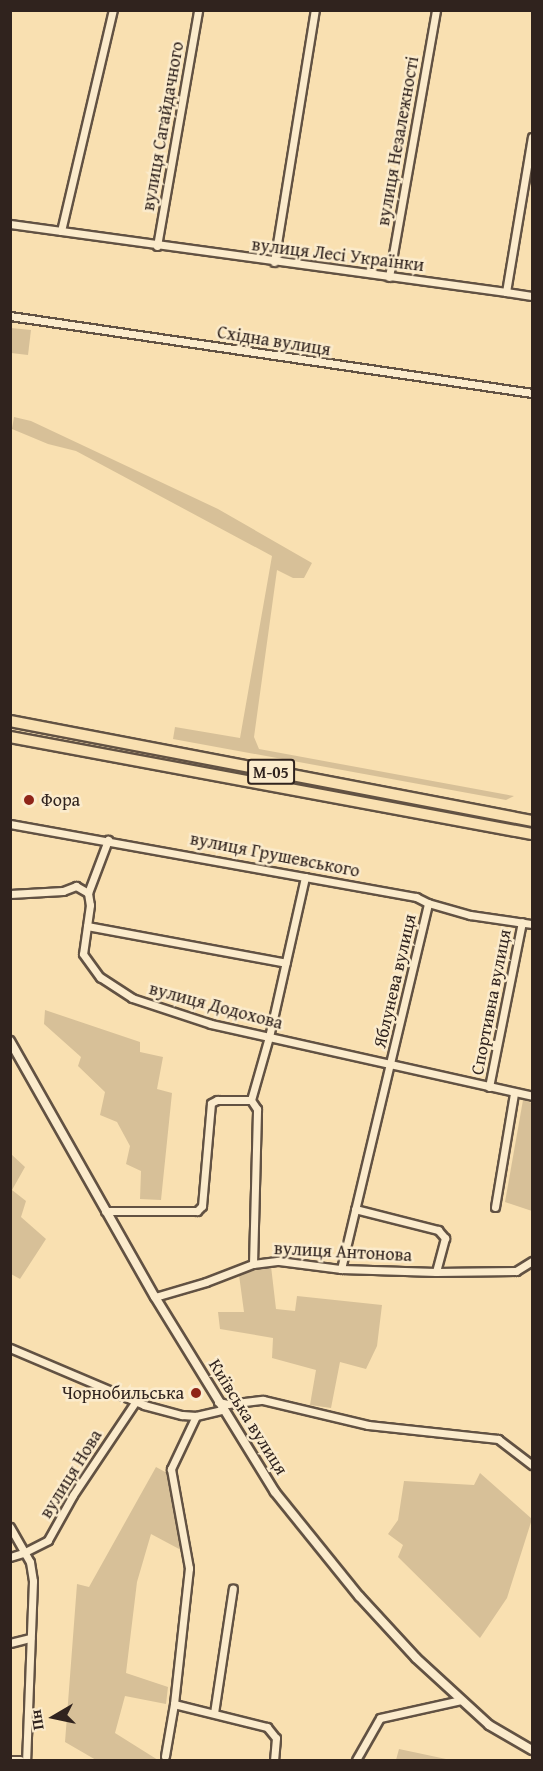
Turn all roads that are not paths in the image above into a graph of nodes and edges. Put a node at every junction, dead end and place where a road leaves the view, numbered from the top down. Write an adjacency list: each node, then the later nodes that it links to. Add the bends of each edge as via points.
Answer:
1 (113, 10): 7 (street)
2 (198, 10): 8 (street, вулиця Сагайдачного)
3 (315, 10): 9 (street)
4 (436, 10): 10 (street, вулиця Незалежності)
5 (532, 137): 11 (street)
6 (10, 224): 7 (street, вулиця Лесі Українки)
7 (61, 231): 8 (street, вулиця Лесі Українки)
8 (158, 246): 9 (street, вулиця Лесі Українки)
9 (274, 262): 10 (street, вулиця Лесі Українки)
10 (389, 277): 11 (street, вулиця Лесі Українки)
11 (506, 292): 12 (street, вулиця Лесі Українки)
12 (532, 296)
13 (10, 316): 14 (street, Східна вулиця)
14 (532, 393)
15 (10, 721): 17 (highway, М-05)
16 (10, 737): 19 (highway, М-05)
17 (532, 821)
18 (10, 824): 20 (street, вулиця Грушевського)
19 (532, 834)
20 (108, 840): 21 (street, вулиця Грушевського); 22 (street)
21 (305, 877): 24 (street, вулиця Грушевського, via 416,897); 28 (street)
22 (87, 893): 23 (street, via 76,886 63,891); 27 (street, вулиця Додохова)
23 (10, 894)
24 (428, 903): 25 (street, вулиця Грушевського, via 470,915); 31 (street, Яблунева вулиця)
25 (522, 922): 26 (street, вулиця Грушевського); 32 (street, Спортивна вулиця)
26 (532, 924)
27 (87, 926): 28 (street); 29 (street, вулиця Додохова, via 83,954 100,977 132,998 211,1024)
28 (286, 963): 29 (street)
29 (269, 1037): 31 (street, вулиця Додохова); 35 (street)
30 (10, 1041): 38 (street, Київська вулиця)
31 (391, 1065): 32 (street, вулиця Додохова); 37 (street)
32 (489, 1087): 33 (street, вулиця Додохова)
33 (514, 1093): 34 (street, вулиця Додохова); 36 (street)
34 (532, 1096)
35 (251, 1100): 38 (street, via 211,1103 202,1206 197,1211); 40 (street, via 257,1108)
36 (495, 1207)
37 (355, 1209): 41 (street); 42 (street, via 438,1230 445,1238)
38 (105, 1211): 43 (street, Київська вулиця)
39 (532, 1261): 42 (street, вулиця Антонова, via 516,1271)
40 (253, 1264): 41 (street, вулиця Антонова, via 279,1261); 43 (street, вулиця Антонова)
41 (341, 1269): 42 (street, вулиця Антонова)
42 (436, 1272)
43 (155, 1297): 46 (street, Київська вулиця)
44 (10, 1348): 45 (street)
45 (136, 1401): 47 (street); 50 (street, вулиця Нова, via 48,1540)
46 (220, 1406): 47 (street); 48 (street, via 263,1400 368,1425 498,1439); 55 (street, Київська вулиця, via 275,1492 308,1534 416,1658)
47 (196, 1416): 56 (street, via 171,1469 189,1568)
48 (532, 1465)
49 (10, 1527): 50 (street)
50 (23, 1553): 51 (street, вулиця Нова); 53 (street, via 30,1562 33,1581)
51 (10, 1557)
52 (233, 1588): 57 (street)
53 (30, 1638): 54 (street); 62 (street)
54 (10, 1642)
55 (461, 1700): 58 (street, Київська вулиця, via 489,1725); 64 (street, via 380,1718)
56 (174, 1704): 57 (street); 59 (street)
57 (214, 1713): 63 (street, via 267,1727 276,1738)
58 (532, 1750)
59 (165, 1756)
60 (10, 1760): 61 (street)
61 (20, 1761)
62 (26, 1761)
63 (274, 1761)
64 (356, 1761)

